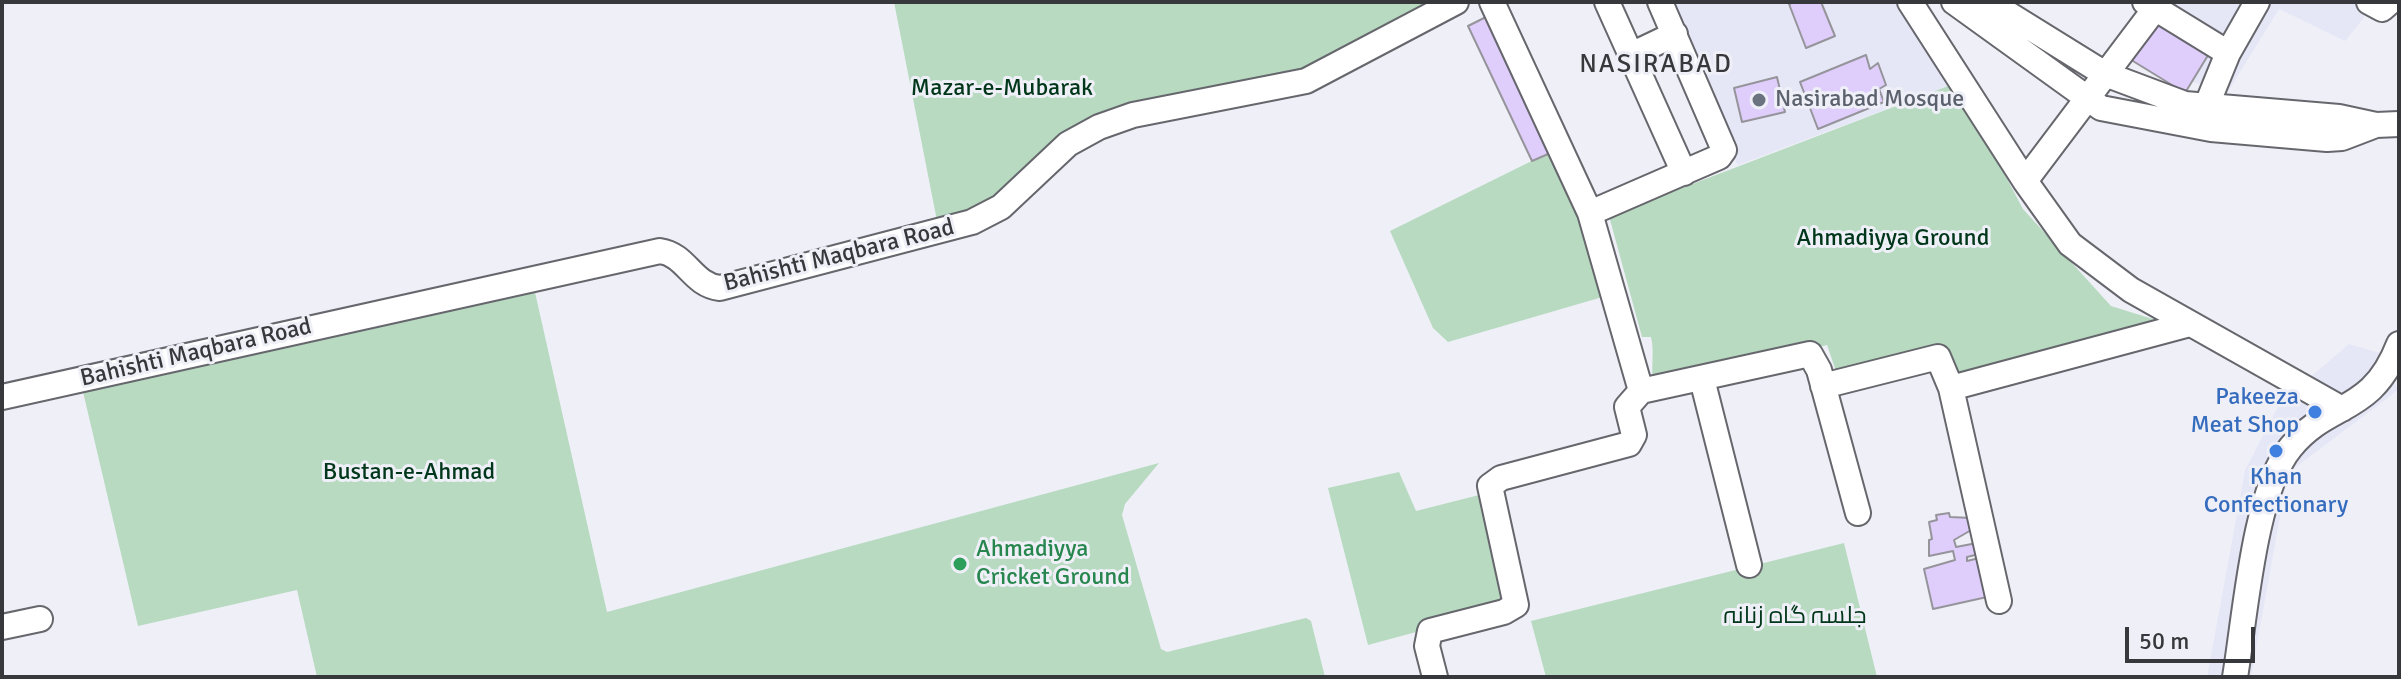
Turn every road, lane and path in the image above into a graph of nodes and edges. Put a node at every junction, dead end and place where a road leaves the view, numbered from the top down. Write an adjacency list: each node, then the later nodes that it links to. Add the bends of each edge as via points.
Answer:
1 (1456, 2): 28 (street, Bahishti Maqbara Road, via 1306,81 1133,115 1099,127 1068,144 1001,207 972,222 720,288 699,282 680,258 660,251)
2 (1492, 2): 21 (street)
3 (1607, 2): 14 (street)
4 (1660, 2): 12 (street)
5 (1910, 2): 20 (street)
6 (1954, 2): 16 (street)
7 (1989, 2): 15 (street)
8 (2257, 2): 13 (street)
9 (2369, 2): 10 (street, via 2382,9)
10 (2390, 2)
11 (2154, 4): 13 (street); 15 (street)
12 (1675, 34): 14 (street); 19 (street, via 1724,143 1719,157)
13 (2228, 53): 17 (street)
14 (1631, 55): 19 (street)
15 (2105, 74): 16 (street); 17 (street)
16 (2086, 100): 17 (street, via 2110,110); 20 (street)
17 (2191, 112): 18 (street, via 2327,128)
18 (2387, 124)
19 (1684, 173): 21 (street)
20 (2025, 181): 22 (street, via 2081,253)
21 (1590, 213): 27 (street)
22 (2190, 324): 26 (street); 29 (street)
23 (2397, 356): 29 (street, via 2371,392)
24 (1702, 379): 25 (street, via 1804,353 1815,360); 27 (street); 31 (street)
25 (1823, 386): 26 (street, via 1938,357); 30 (street)
26 (1951, 388): 32 (street)
27 (1641, 391): 35 (street, via 1627,407 1634,435 1629,444 1501,478 1490,486 1516,605 1430,631 1427,646)
28 (2, 397)
29 (2342, 409): 36 (street, via 2293,445 2282,460 2256,547)
30 (1858, 513)
31 (1749, 565)
32 (1999, 601)
33 (40, 619): 34 (street)
34 (2, 627)
35 (1435, 677)
36 (2235, 677)

